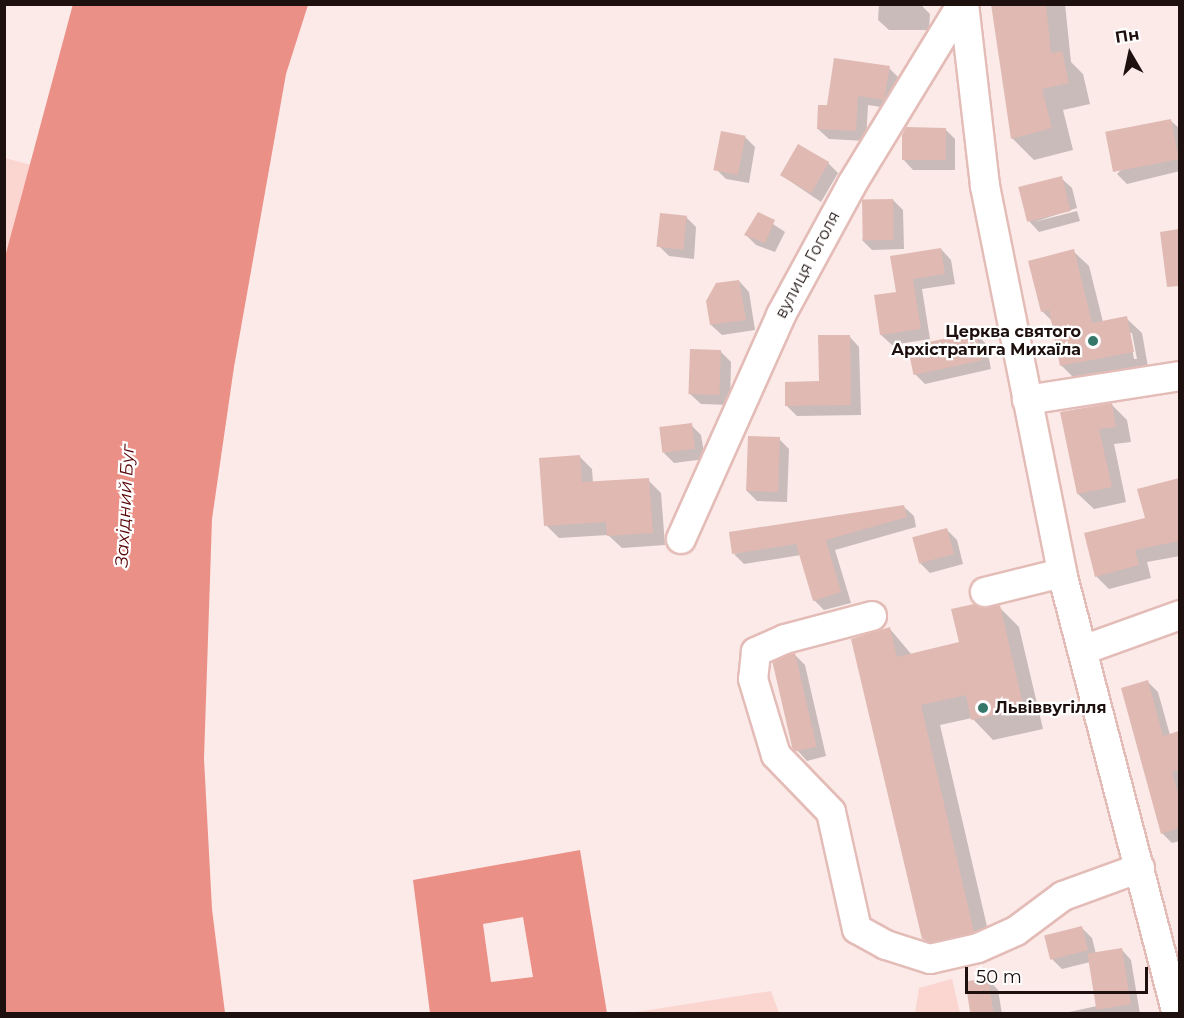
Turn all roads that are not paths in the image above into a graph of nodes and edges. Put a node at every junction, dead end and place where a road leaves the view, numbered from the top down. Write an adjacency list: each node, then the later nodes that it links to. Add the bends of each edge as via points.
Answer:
1 (963, 4): 3 (street, via 985,186); 4 (street, вулиця Гоголя, via 852,184 781,315 741,397)
2 (1179, 376): 3 (street)
3 (1027, 400): 5 (street)
4 (681, 539)
5 (1062, 573): 6 (street); 9 (street)
6 (985, 592)
7 (1179, 615): 9 (street)
8 (872, 616): 10 (street, via 785,639 756,652 753,680 776,755 831,812 857,929 886,945 930,959 978,948 1016,931 1063,896)
9 (1083, 650): 10 (street)
10 (1140, 868): 11 (street)
11 (1177, 1014)

